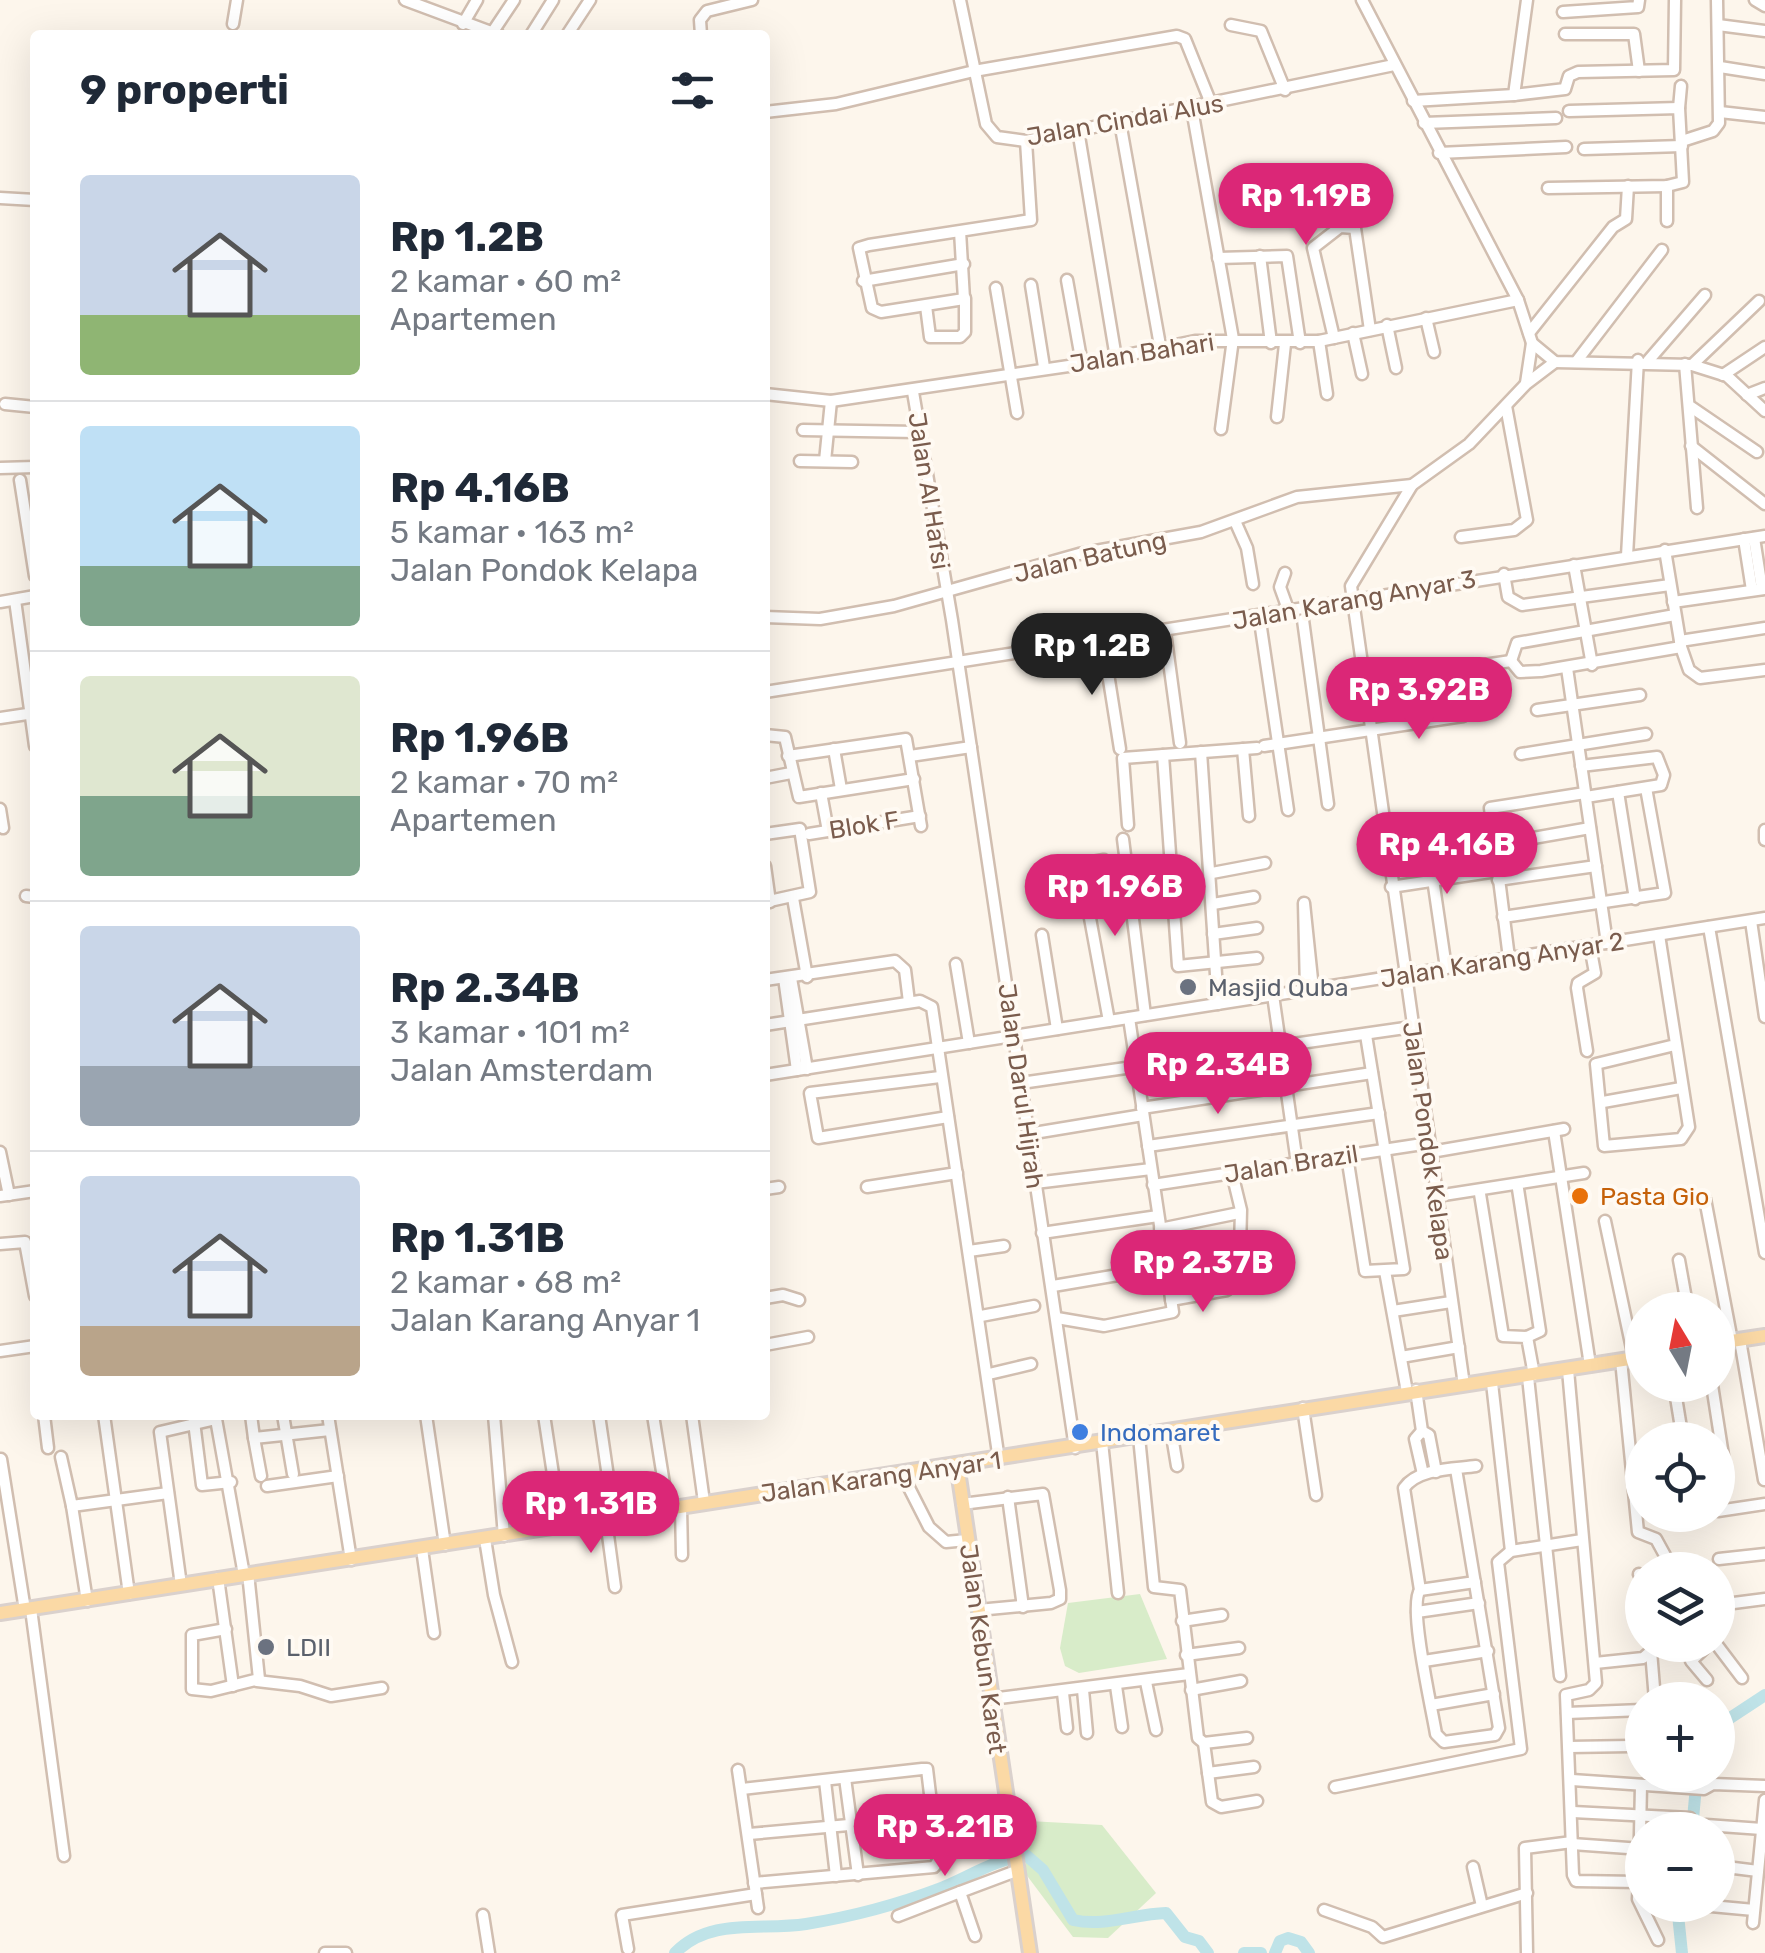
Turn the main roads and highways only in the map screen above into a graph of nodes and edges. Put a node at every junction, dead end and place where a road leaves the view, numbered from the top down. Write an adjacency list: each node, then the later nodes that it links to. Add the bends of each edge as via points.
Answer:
1 (1765, 1336): 2 (main road)
2 (1735, 1340)
3 (1625, 1360): 4 (main road, Jalan Karang Anyar 1)
4 (957, 1464): 5 (main road, Jalan Karang Anyar 1); 6 (main road, Jalan Kebun Karet)
5 (0, 1614)
6 (1030, 1953)

